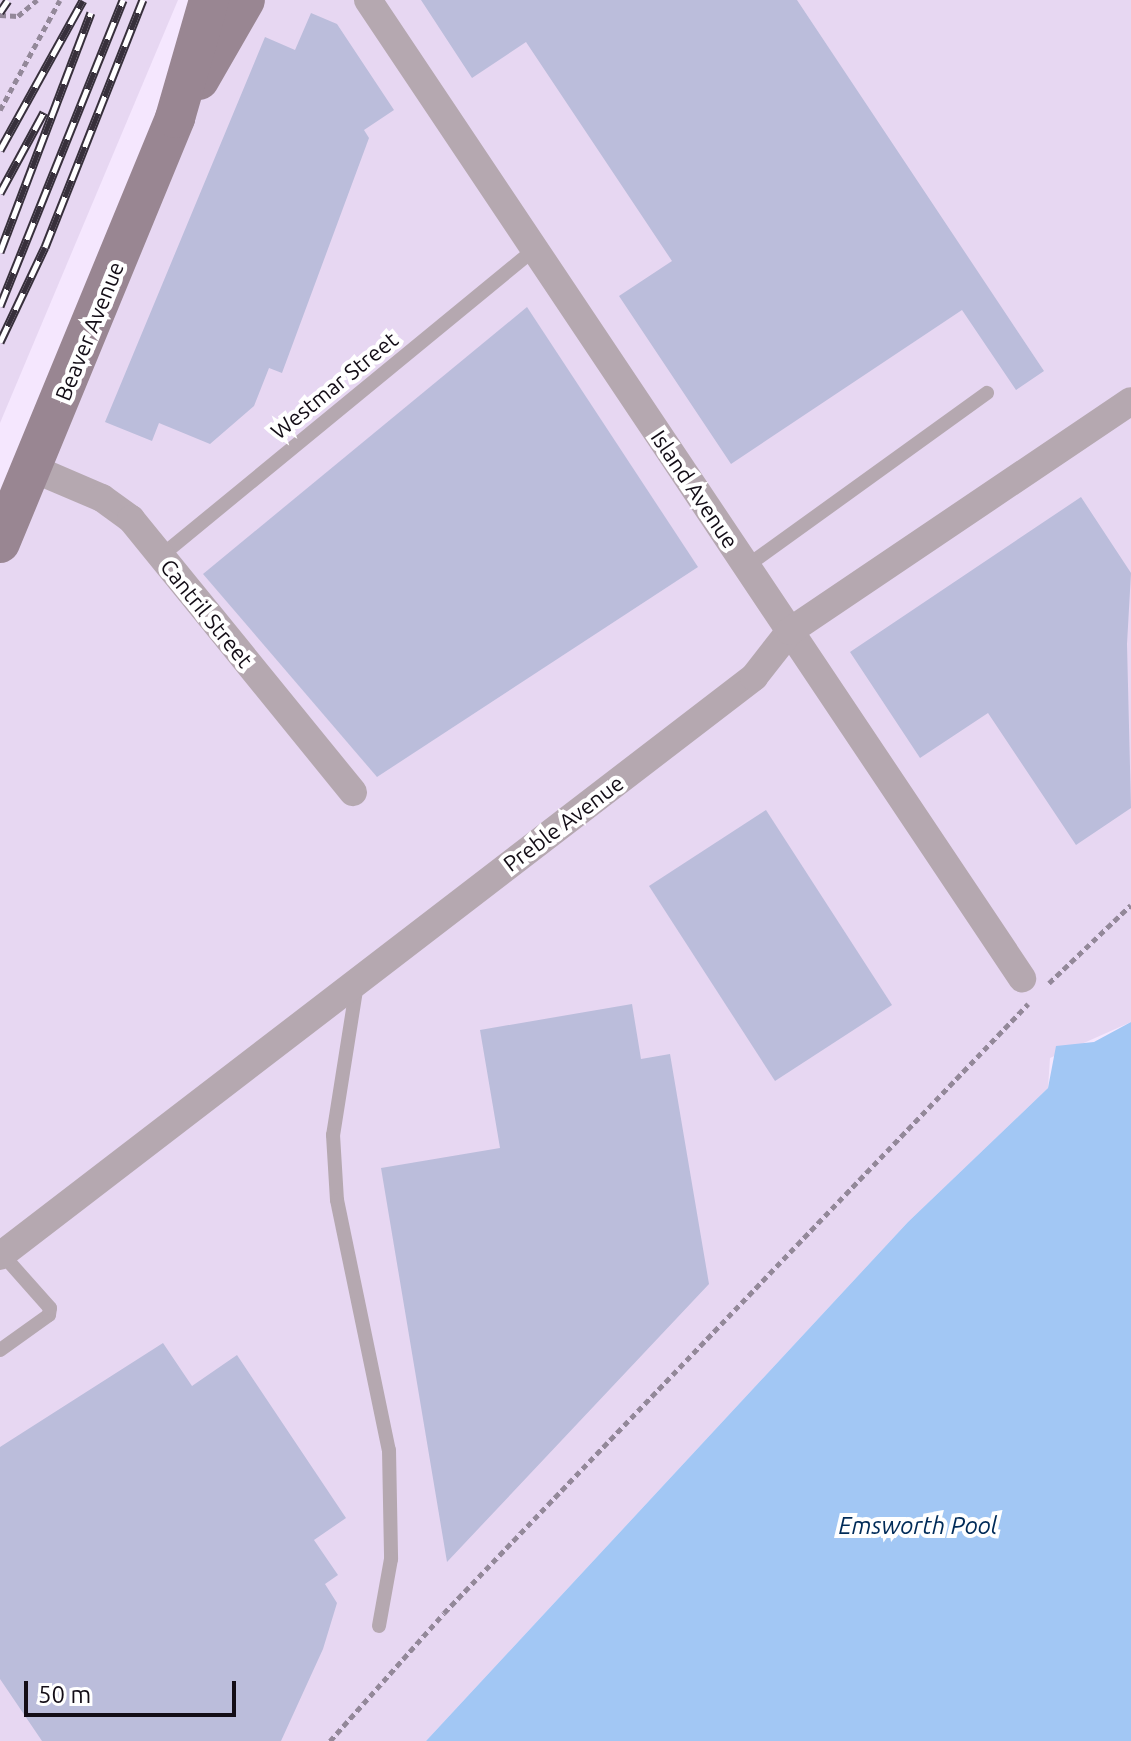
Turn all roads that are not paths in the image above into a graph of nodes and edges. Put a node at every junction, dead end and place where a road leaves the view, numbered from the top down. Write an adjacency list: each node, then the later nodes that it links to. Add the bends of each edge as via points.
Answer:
1 (368, 0): 3 (street, Island Avenue)
2 (237, 1): 6 (street, Beaver Avenue, via 175,118)
3 (535, 249): 8 (lane, Westmar Street); 9 (street, Island Avenue)
4 (987, 393): 9 (lane)
5 (1131, 401): 10 (street, Preble Avenue)
6 (34, 469): 7 (street, Beaver Avenue); 8 (street, Cantril Street, via 102,498 131,519)
7 (0, 543)
8 (161, 556): 11 (street, Cantril Street)
9 (747, 566): 10 (street, Island Avenue)
10 (790, 631): 12 (street, Island Avenue); 13 (street, Preble Avenue, via 754,677)
11 (353, 792)
12 (1022, 978)
13 (359, 980): 14 (street, Preble Avenue); 16 (lane, via 333,1135 337,1200 389,1450 391,1559)
14 (1, 1255): 15 (lane, via 50,1308 49,1315)
15 (0, 1350)
16 (379, 1626)

